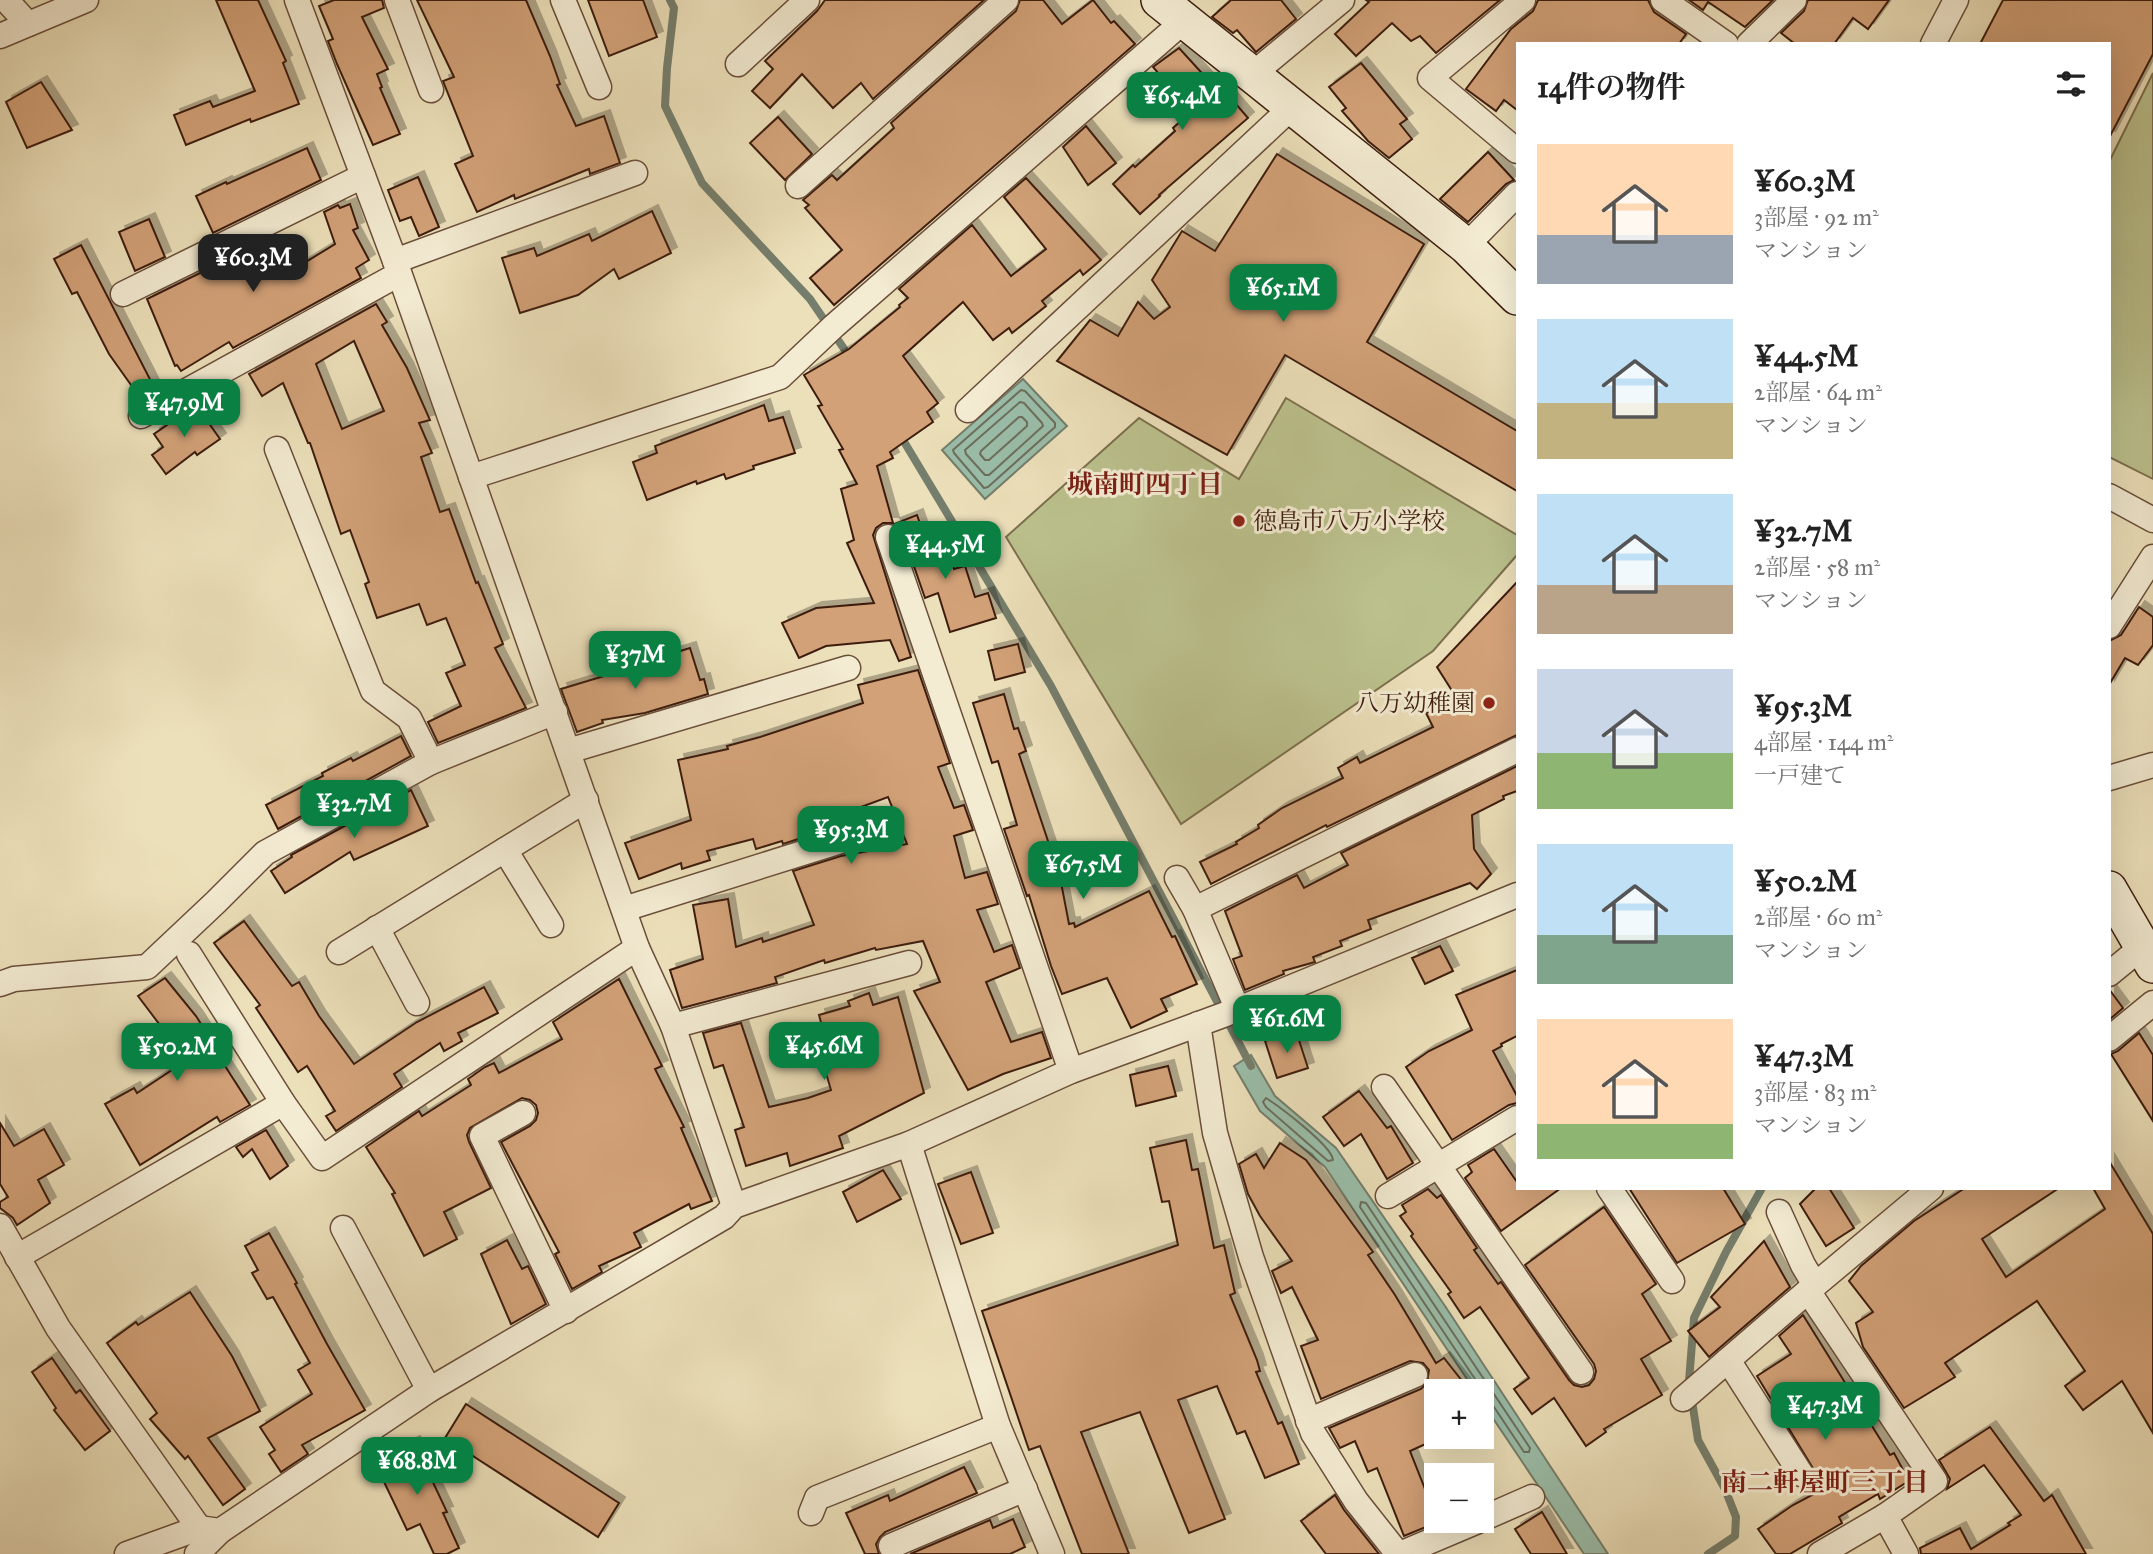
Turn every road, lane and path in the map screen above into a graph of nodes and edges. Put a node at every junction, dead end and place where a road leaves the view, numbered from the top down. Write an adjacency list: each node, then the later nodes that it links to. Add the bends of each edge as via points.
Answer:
1 (6, 0): 14 (street)
2 (86, 0): 14 (street)
3 (297, 0): 26 (street)
4 (397, 0): 22 (street)
5 (563, 0): 21 (street)
6 (807, 0): 19 (street)
7 (1006, 0): 27 (street)
8 (1342, 0): 20 (street)
9 (1523, 0): 24 (street, via 1430,78)
10 (1663, 0): 16 (street)
11 (1794, 0): 17 (street)
12 (1956, 0): 18 (street)
13 (1172, 10): 20 (street); 36 (street, via 780,377)
14 (28, 24): 15 (street)
15 (0, 36)
16 (1723, 42)
17 (1751, 42)
18 (1934, 42)
19 (738, 64)
20 (1253, 74): 23 (street)
21 (599, 87)
22 (431, 90)
23 (1293, 106): 29 (street); 33 (street)
24 (1516, 150)
25 (635, 173): 30 (street)
26 (363, 176): 30 (street); 31 (street)
27 (798, 186)
28 (1516, 195): 29 (street)
29 (1466, 246): 32 (street)
30 (397, 267): 34 (street); 36 (street)
31 (123, 294)
32 (1516, 296)
33 (968, 410)
34 (141, 415)
35 (277, 449): 47 (street, via 373,691 409,718)
36 (471, 477): 44 (street)
37 (2111, 497): 38 (street)
38 (2153, 520)
39 (888, 537): 73 (street)
40 (2153, 556): 41 (street)
41 (2146, 583): 42 (street)
42 (2111, 624)
43 (848, 668): 46 (street)
44 (555, 712): 46 (street); 47 (street)
45 (1516, 750): 57 (street)
46 (568, 751): 50 (street)
47 (431, 762): 66 (street, via 265,853 147,967)
48 (2153, 765): 49 (street)
49 (2111, 777)
50 (586, 800): 52 (street); 56 (street)
51 (879, 829): 56 (street)
52 (505, 850): 58 (street); 59 (street)
53 (1177, 878): 57 (street)
54 (2111, 892): 63 (street)
55 (1516, 895): 69 (street)
56 (624, 909): 60 (street)
57 (1195, 909): 69 (street)
58 (551, 925)
59 (377, 928): 61 (street); 67 (street)
60 (637, 948): 71 (street); 75 (street, via 322,1158)
61 (339, 952)
62 (188, 954): 75 (street)
63 (2148, 956): 65 (street)
64 (909, 963): 71 (street)
65 (2111, 973)
66 (0, 984)
67 (417, 1003)
68 (2153, 1003): 72 (street)
69 (1237, 1008): 70 (street)
70 (1198, 1024): 73 (street); 96 (street, via 1215,1133 1251,1258)
71 (673, 1026): 83 (street)
72 (2111, 1038)
73 (1071, 1071): 78 (street)
74 (1384, 1087): 79 (street)
75 (283, 1103): 87 (street)
76 (523, 1113): 90 (street, via 482,1136)
77 (1516, 1119): 79 (street)
78 (909, 1144): 83 (street); 97 (street)
79 (1437, 1166): 82 (street); 92 (street)
80 (1610, 1190): 88 (street)
81 (1929, 1190): 89 (street)
82 (1388, 1196)
83 (734, 1206): 90 (street, via 724,1217)
84 (1779, 1212): 89 (street)
85 (0, 1226): 87 (street)
86 (343, 1228): 94 (street)
87 (17, 1257): 104 (street, via 58,1328)
88 (1672, 1281)
89 (1812, 1288): 91 (street); 103 (street, via 1935,1481)
90 (566, 1311): 94 (street)
91 (1728, 1360): 95 (street); 98 (street)
92 (1581, 1372)
93 (1415, 1375): 96 (street)
94 (429, 1390): 104 (street)
95 (1683, 1399)
96 (1308, 1421): 110 (street, via 1356,1501)
97 (998, 1426): 99 (street); 101 (street, via 817,1498)
98 (1801, 1474)
99 (1025, 1489): 106 (street); 109 (street)
100 (1532, 1497): 102 (street)
101 (811, 1513)
102 (1494, 1514)
103 (1885, 1516): 111 (street); 112 (street)
104 (209, 1530): 107 (street); 108 (street)
105 (1449, 1533): 110 (street)
106 (891, 1546)
107 (128, 1554)
108 (197, 1554)
109 (1052, 1554)
110 (1399, 1554)
111 (1820, 1554)
112 (1906, 1554)

